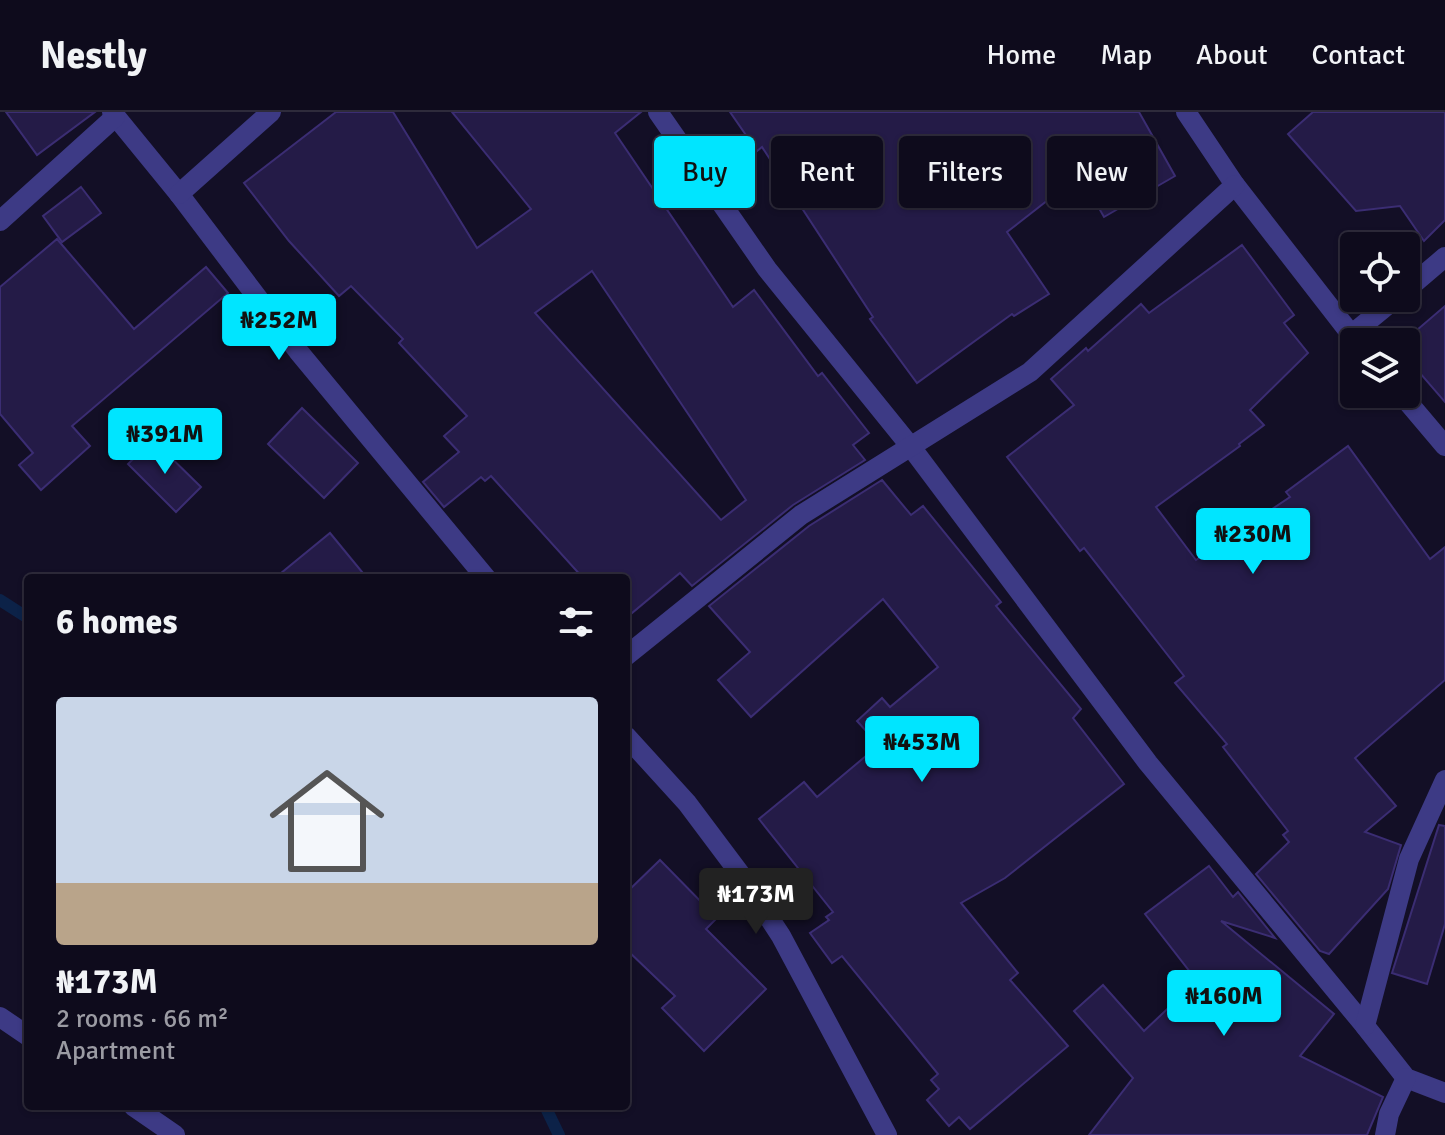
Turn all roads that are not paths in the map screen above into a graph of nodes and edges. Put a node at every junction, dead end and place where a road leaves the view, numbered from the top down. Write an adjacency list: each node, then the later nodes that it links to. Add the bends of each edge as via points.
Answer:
1 (271, 112): 6 (street)
2 (658, 112): 15 (street, via 767,269)
3 (1186, 112): 5 (street)
4 (114, 114): 6 (street); 7 (street)
5 (1235, 185): 11 (street); 15 (street, via 1030,372)
6 (179, 194): 16 (street, via 298,351)
7 (0, 221)
8 (1445, 257): 9 (street)
9 (1420, 278)
10 (1382, 312): 12 (street)
11 (1346, 328)
12 (1365, 328)
13 (1413, 408): 14 (street)
14 (1445, 446)
15 (911, 447): 17 (street, via 801,515); 21 (street, via 1148,763)
16 (483, 574)
17 (630, 653)
18 (630, 740): 27 (street, via 687,803 781,936)
19 (1445, 780): 21 (street, via 1409,859)
20 (0, 1017): 22 (street)
21 (1365, 1026): 23 (street)
22 (24, 1033)
23 (1406, 1078): 24 (street); 28 (street)
24 (1445, 1093)
25 (139, 1110): 26 (street)
26 (175, 1135)
27 (887, 1135)
28 (1385, 1135)

